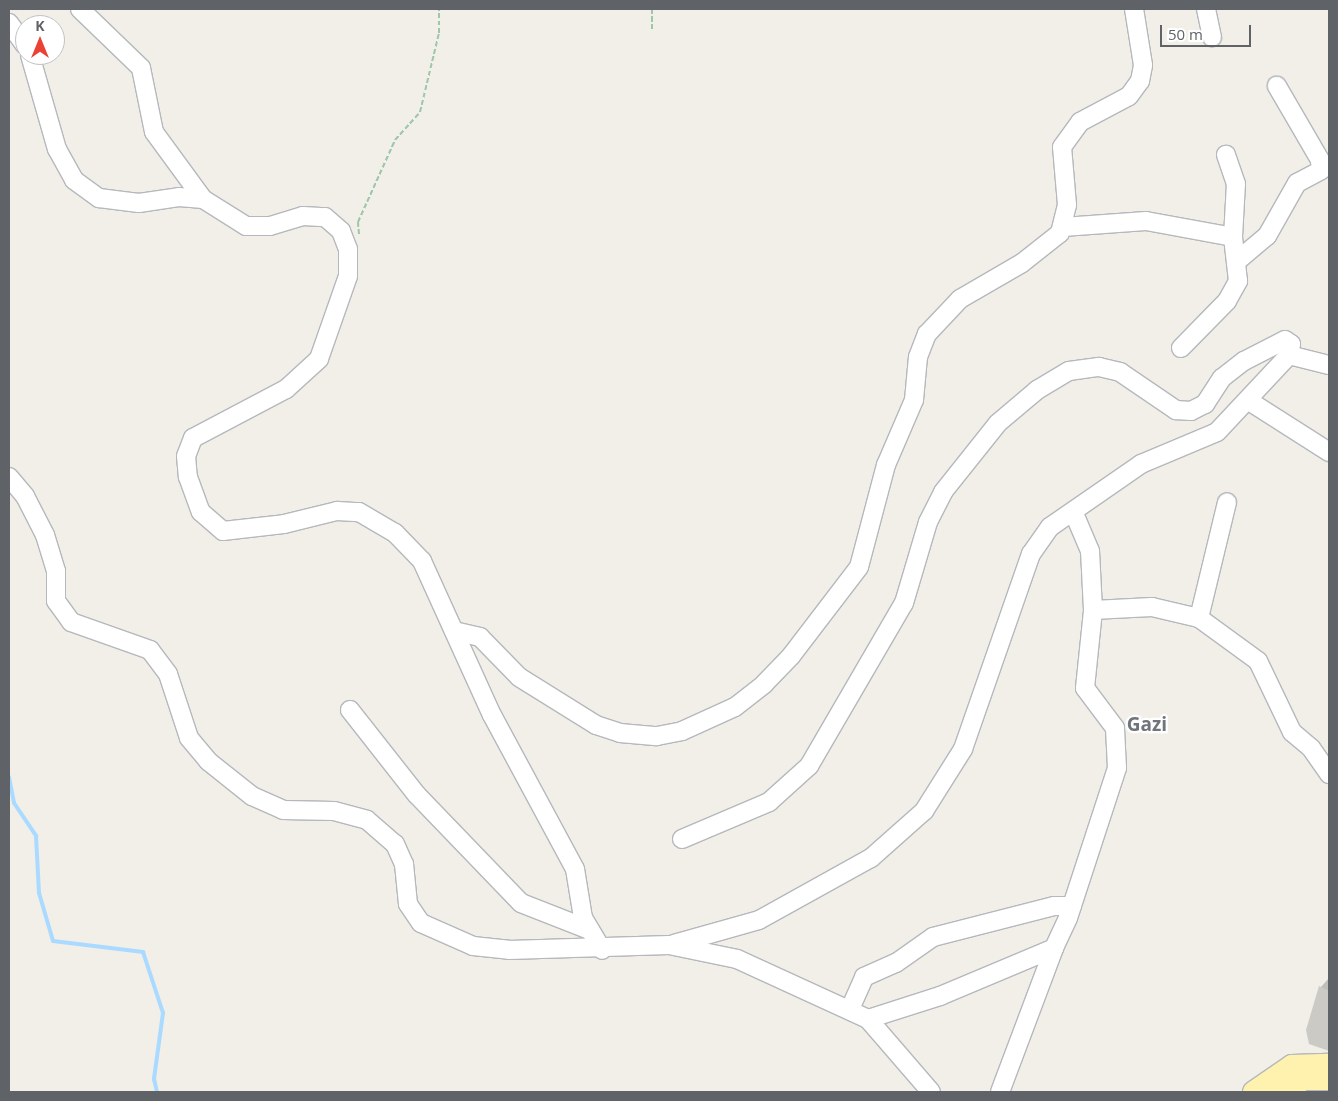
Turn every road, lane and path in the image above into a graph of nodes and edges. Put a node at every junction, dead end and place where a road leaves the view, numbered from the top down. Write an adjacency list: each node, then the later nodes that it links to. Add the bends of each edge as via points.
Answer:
1 (80, 9): 11 (street, via 141,68 154,132)
2 (439, 9): 13 (path, via 439,33 420,112 395,140 358,222)
3 (652, 9): 6 (path)
4 (1134, 9): 12 (street, via 1143,65 1140,81 1129,96 1080,122 1062,147 1067,205)
5 (1206, 9): 7 (street)
6 (652, 29)
7 (1212, 36)
8 (33, 65): 11 (street, via 57,149 74,180 100,198 139,203 179,197)
9 (1277, 86): 15 (street, via 1320,160 1321,170 1297,183 1267,236)
10 (1226, 156): 14 (street, via 1236,184)
11 (203, 199): 26 (street, via 246,226 270,226 303,216 325,217 341,231 348,249 348,276 319,358 286,389 193,438 186,456 188,477 201,512 224,531 242,531 338,511 359,512 395,533 422,561)
12 (1063, 227): 14 (street, via 1146,221); 26 (street, via 1022,263 960,299 927,334 918,357 914,400 886,465 860,567 791,656 735,707 670,734 620,733 596,725 519,677 480,637)
13 (359, 237)
14 (1233, 237): 15 (street)
15 (1237, 261): 16 (street, via 1238,281 1232,295)
16 (1181, 348)
17 (1289, 355): 18 (street); 19 (street); 29 (street, via 1290,344 1285,340 1244,361 1222,378 1205,404 1191,411 1176,410 1120,372 1099,367 1069,372 1038,390 998,423 943,492 928,522 904,602 809,766 769,802)
18 (1329, 366)
19 (1249, 401): 20 (street); 23 (street, via 1217,432 1141,464)
20 (1329, 452)
21 (9, 477): 34 (street, via 25,496 45,535 56,571 56,601 71,622 150,650 168,674 189,738 208,761 252,796 283,810 334,811 367,820 395,844 404,864 408,904 421,923 473,946)
22 (1228, 502): 25 (street)
23 (1073, 511): 24 (street, via 1090,551); 32 (street, via 1050,526 1031,554 963,749 924,812 871,858 758,920)
24 (1093, 610): 25 (street, via 1152,607); 30 (street, via 1085,688 1115,728 1117,768)
25 (1199, 618): 28 (street, via 1258,661 1292,732 1311,748)
26 (454, 631): 31 (street, via 492,715 575,869 583,918)
27 (350, 710): 31 (street, via 417,795 521,903)
28 (1329, 774)
29 (682, 839)
30 (1072, 906): 33 (street); 35 (street, via 1054,906 933,937 896,963 864,977)
31 (590, 930): 34 (street)
32 (669, 945): 34 (street); 35 (street, via 737,959)
33 (1054, 948): 36 (street, via 940,996); 40 (street)
34 (602, 950)
35 (850, 1010): 36 (street)
36 (868, 1019): 39 (street)
37 (1329, 1065): 41 (main road, via 1292,1066)
38 (1329, 1079): 42 (main road, via 1304,1079)
39 (931, 1092)
40 (1000, 1092)
41 (1254, 1092)
42 (1279, 1092)

